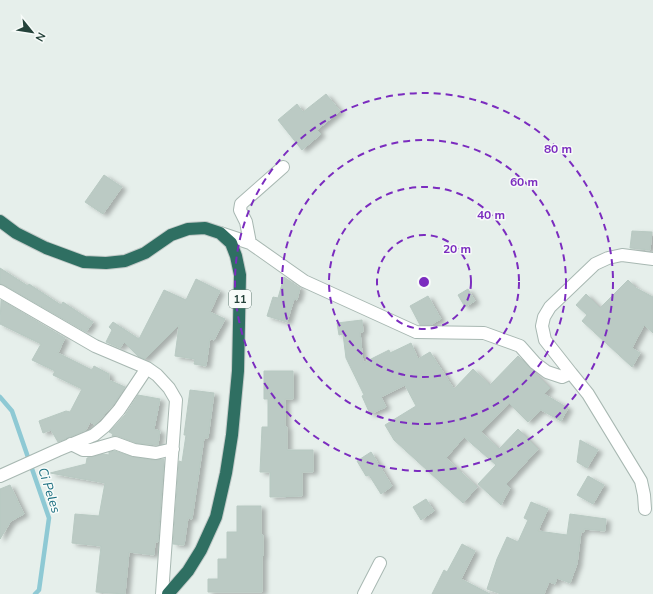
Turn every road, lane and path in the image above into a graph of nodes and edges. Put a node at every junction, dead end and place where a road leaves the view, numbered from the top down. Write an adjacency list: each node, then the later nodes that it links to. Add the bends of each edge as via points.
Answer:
1 (283, 167): 4 (street, via 241,204 240,213 246,222)
2 (0, 221): 3 (highway, via 16,233 46,248 84,262 125,261 145,253 171,235 188,229 205,228)
3 (220, 232): 4 (street); 15 (highway, 11, via 230,243 240,275 238,371 232,435 216,517 198,555)
4 (250, 243): 8 (street, via 304,281 416,332 484,333 520,346 547,372 562,377)
5 (653, 259): 8 (street, via 622,255 595,264 550,307 542,326 545,340)
6 (0, 291): 7 (street, via 96,346)
7 (147, 368): 9 (street, via 105,426 94,435); 10 (street, via 169,388 176,400)
8 (571, 373): 12 (street, via 588,394 641,481)
9 (71, 444): 10 (street, via 83,450 115,443 134,450 156,453); 11 (street)
10 (173, 449): 14 (street)
11 (1, 476)
12 (645, 509)
13 (380, 563): 16 (street)
14 (162, 594)
15 (168, 594)
16 (364, 594)

